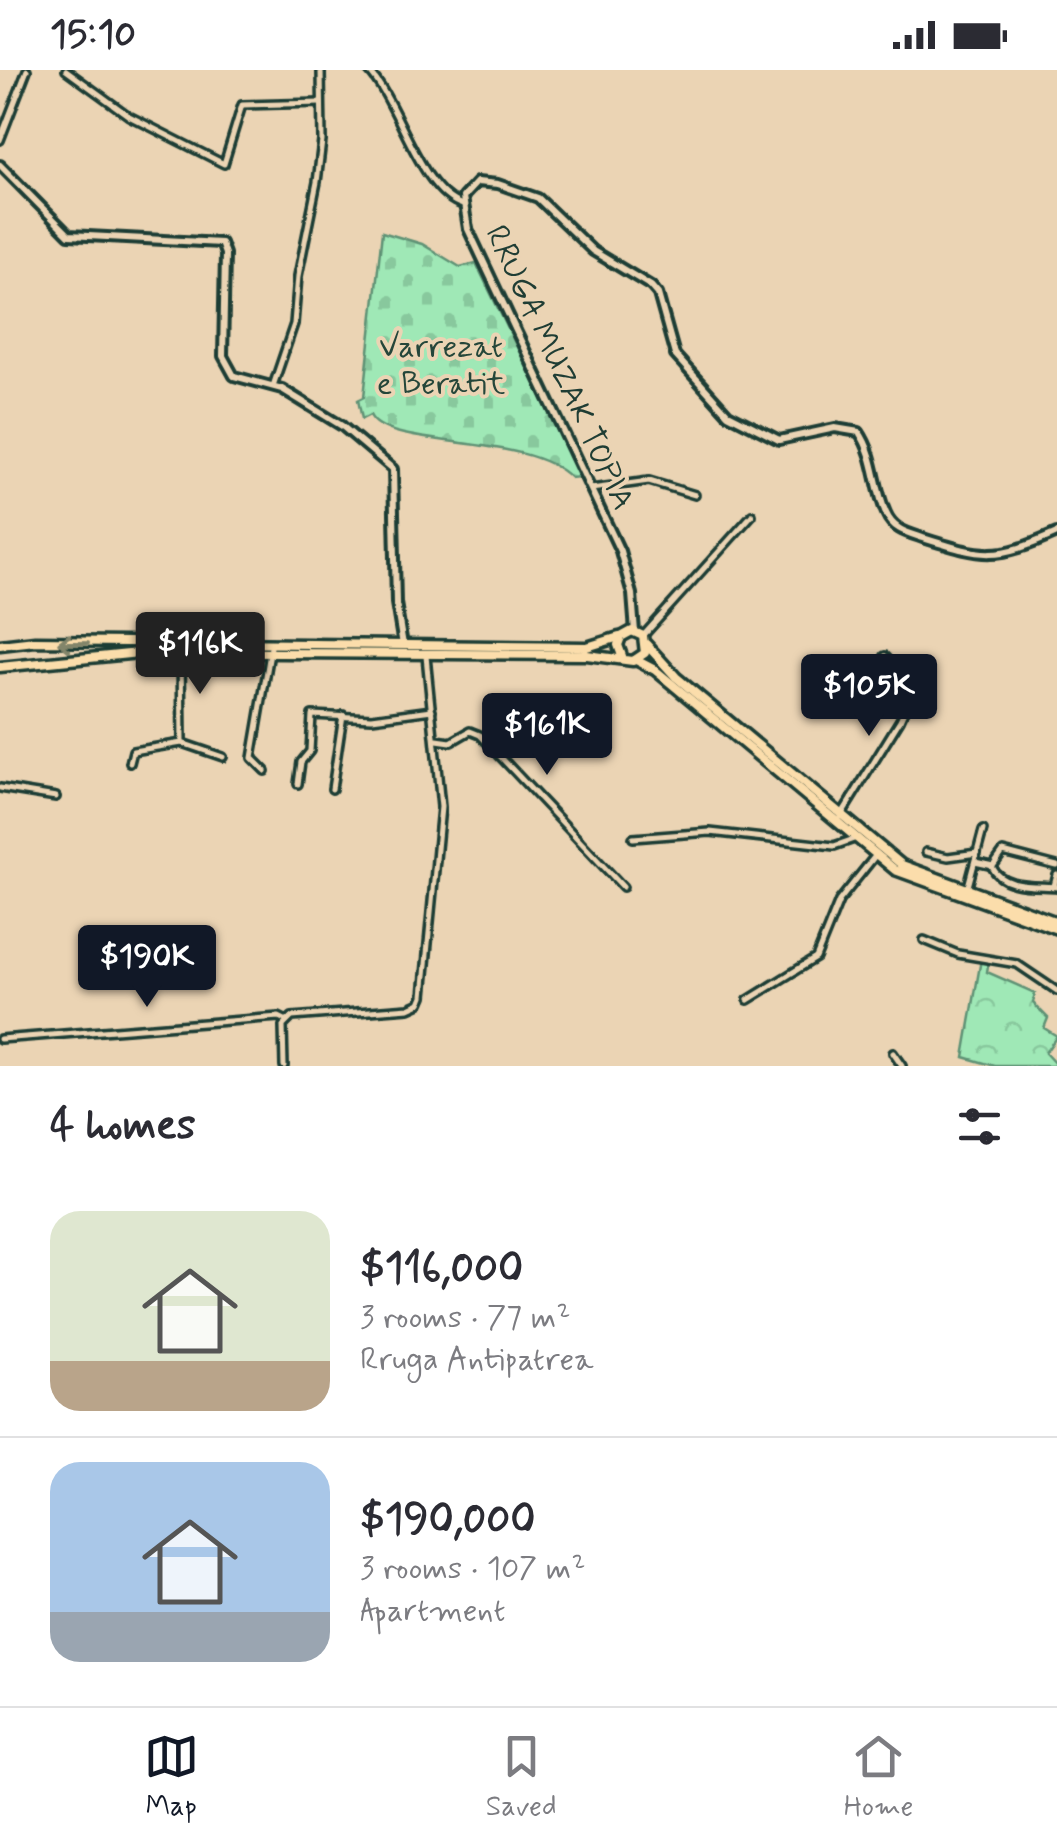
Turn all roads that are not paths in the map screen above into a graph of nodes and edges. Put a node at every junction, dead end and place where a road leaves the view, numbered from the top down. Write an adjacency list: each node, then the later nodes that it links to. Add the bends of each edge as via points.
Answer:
1 (26, 70): 6 (street)
2 (66, 70): 5 (street, via 129,116 224,164 242,106)
3 (321, 70): 5 (street)
4 (368, 70): 8 (street, via 412,138 429,179 442,196)
5 (322, 104): 9 (street, via 322,150 294,321)
6 (0, 140)
7 (0, 165): 9 (street, via 69,235 220,243 224,364 234,376)
8 (462, 205): 10 (street, RRUGA MUZAK TOPIA, via 480,257); 13 (street, RRUGA MUZAK TOPIA, via 477,182 532,196 594,251 650,286 675,355 743,423 786,441 856,429 887,516 901,530 980,555)
9 (273, 386): 22 (street, via 331,418 393,468 396,603)
10 (591, 489): 11 (street, via 649,481); 15 (street, RRUGA MUZAK TOPIA, via 620,551)
11 (694, 495)
12 (752, 514): 15 (street)
13 (1057, 533)
14 (623, 635): 15 (main road); 20 (main road, via 599,646); 24 (main road)
15 (641, 637): 26 (main road, via 645,653); 40 (main road, via 660,663)
16 (35, 641): 17 (main road); 18 (main road, one-way to 16); 27 (main road)
17 (0, 645)
18 (149, 648): 19 (main road); 21 (main road); 27 (main road)
19 (271, 650): 21 (main road); 22 (main road); 35 (street, via 252,758)
20 (513, 651): 22 (main road); 23 (main road); 24 (main road)
21 (182, 652): 32 (street)
22 (404, 652): 23 (main road)
23 (426, 656): 29 (street)
24 (622, 656): 26 (main road)
25 (884, 656): 40 (street, via 919,678)
26 (636, 660): 40 (main road)
27 (37, 662): 28 (main road)
28 (0, 667)
29 (432, 710): 30 (street); 31 (street)
30 (343, 715): 36 (street, via 312,715 310,751); 38 (street)
31 (436, 740): 52 (street, via 480,735); 58 (street, via 441,808 420,1004)
32 (182, 742): 33 (street); 34 (street, via 133,751)
33 (224, 758)
34 (130, 763)
35 (265, 771)
36 (298, 784)
37 (0, 788): 39 (street)
38 (332, 789)
39 (56, 797)
40 (838, 820): 43 (main road); 53 (main road, via 902,865)
41 (983, 830): 45 (street)
42 (633, 838): 43 (street, via 710,832 834,846)
43 (854, 839): 46 (main road)
44 (926, 852): 45 (street)
45 (978, 853): 47 (street)
46 (875, 856): 54 (main road, via 910,878); 57 (street, via 839,900 816,958)
47 (975, 862): 49 (street); 53 (street)
48 (1057, 866): 49 (street, via 1003,852)
49 (992, 867): 51 (street, via 1000,878)
50 (1057, 875): 51 (street)
51 (1056, 886)
52 (623, 887)
53 (967, 892): 54 (main road)
54 (1057, 926)
55 (924, 940): 56 (street, via 958,954 1017,964)
56 (1057, 990)
57 (748, 1000)
58 (286, 1021): 59 (street); 61 (street)
59 (0, 1039)
60 (894, 1053): 62 (street)
61 (284, 1066)
62 (902, 1066)

